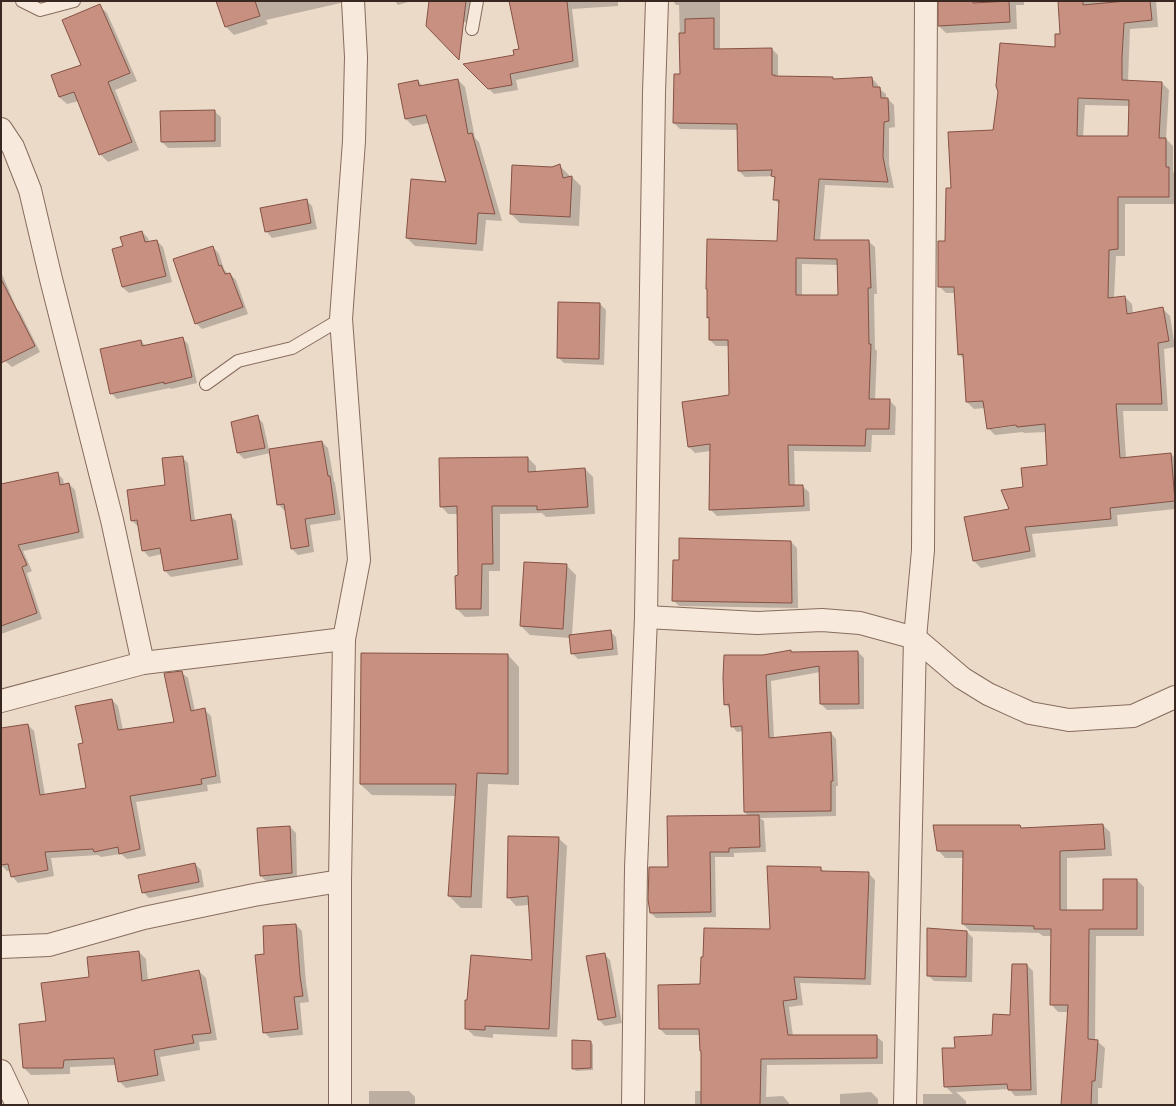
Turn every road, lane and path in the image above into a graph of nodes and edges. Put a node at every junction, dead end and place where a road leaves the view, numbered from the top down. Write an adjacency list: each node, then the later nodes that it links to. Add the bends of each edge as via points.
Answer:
1 (22, 1): 2 (lane, via 40,10)
2 (74, 1)
3 (353, 1): 9 (street, via 356,57 354,141)
4 (477, 1): 7 (lane)
5 (657, 1): 11 (street)
6 (926, 1): 12 (street, via 922,550)
7 (472, 29)
8 (1, 129): 14 (street, via 13,147 30,190 112,520)
9 (341, 319): 10 (lane, via 292,348 238,361); 13 (street, via 359,560)
10 (206, 384)
11 (646, 617): 12 (street, via 757,624 822,620 860,623); 22 (street, via 636,868)
12 (915, 638): 15 (street, via 975,687 1030,713 1069,720 1133,716); 23 (street)
13 (344, 639): 14 (street); 17 (street)
14 (143, 663): 16 (street)
15 (1175, 697)
16 (1, 701)
17 (340, 881): 18 (street, via 254,895 144,918 49,945); 21 (street)
18 (1, 948)
19 (1, 1071): 20 (street)
20 (17, 1105)
21 (340, 1105)
22 (633, 1105)
23 (906, 1105)

